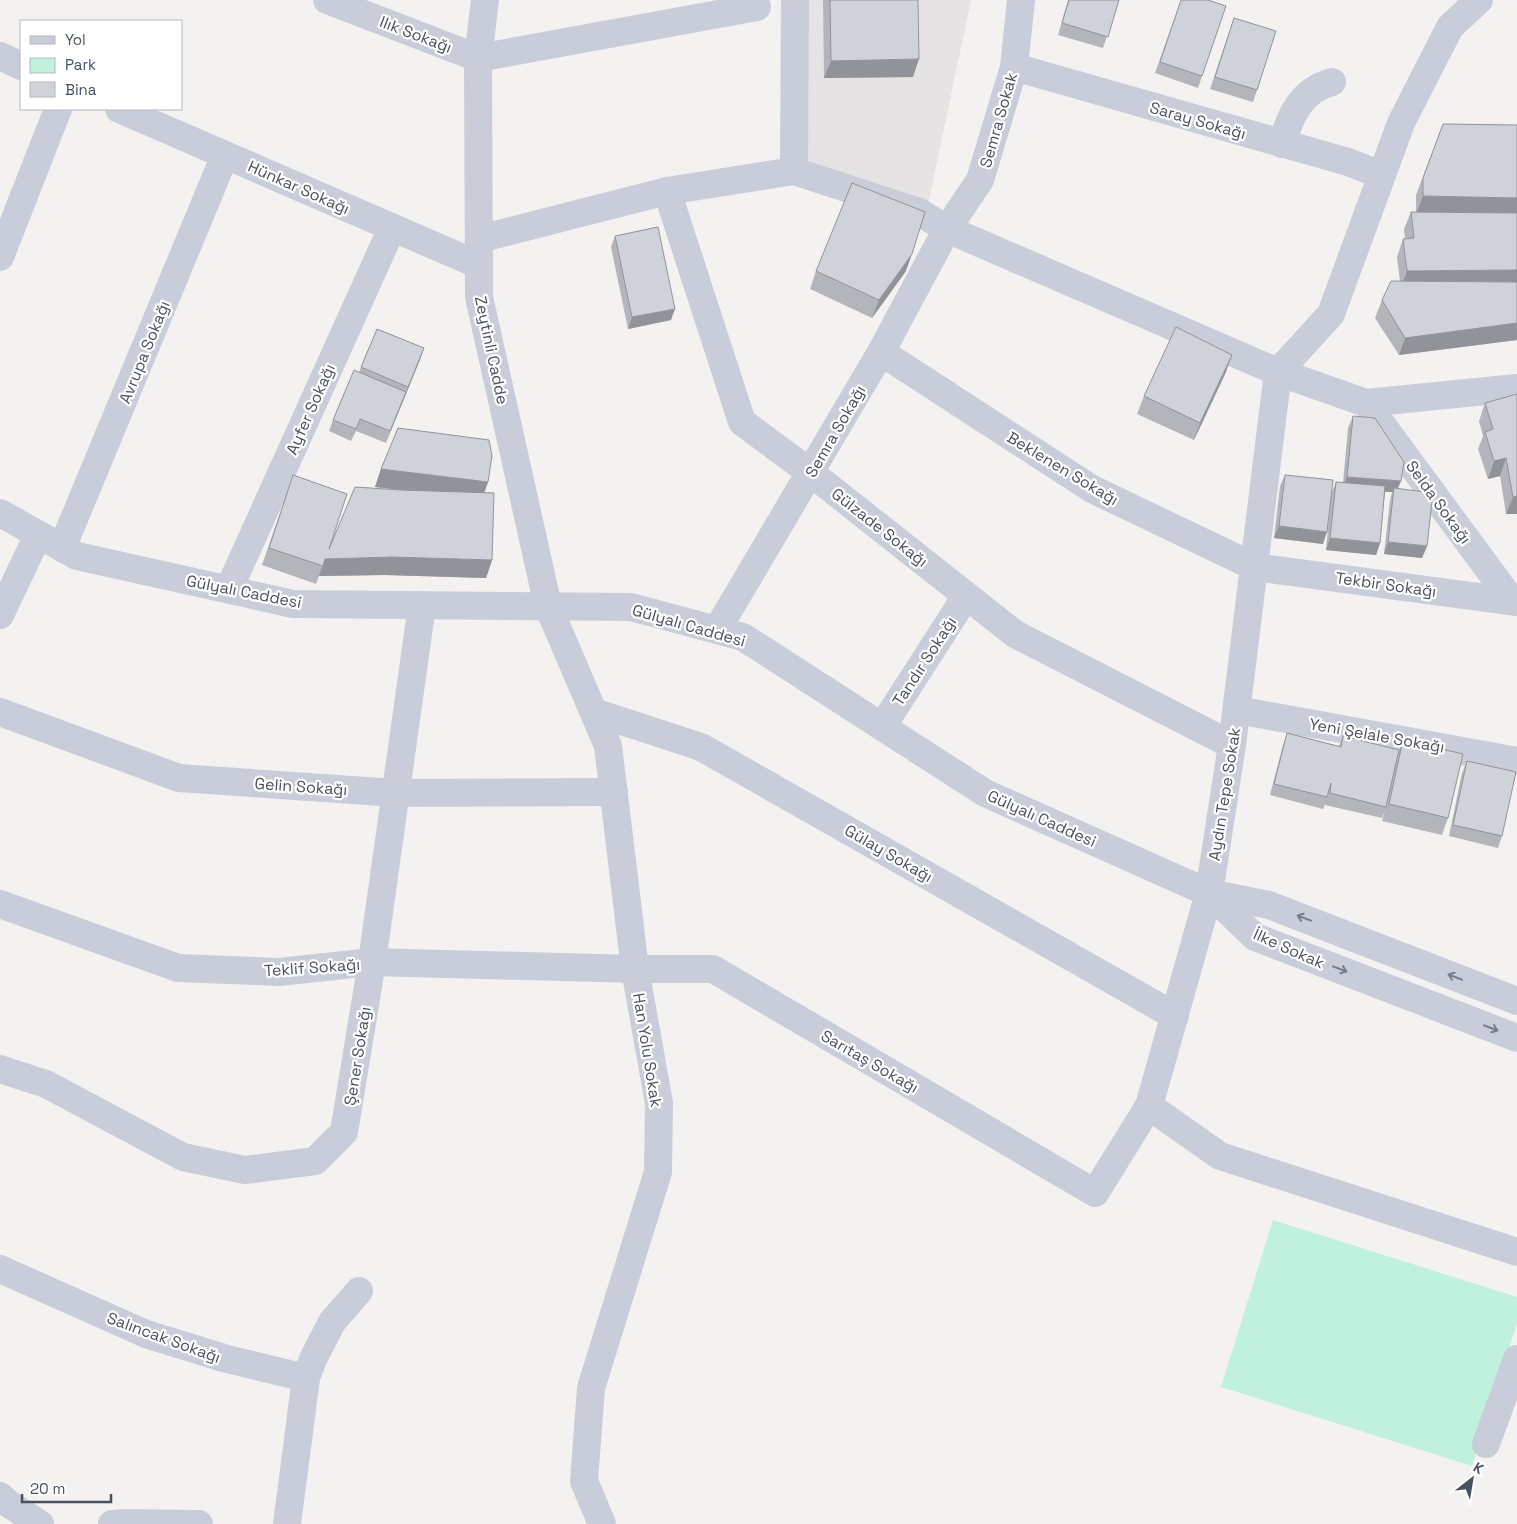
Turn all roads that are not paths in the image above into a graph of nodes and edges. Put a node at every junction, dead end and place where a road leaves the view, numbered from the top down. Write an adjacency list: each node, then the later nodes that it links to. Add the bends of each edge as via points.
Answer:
1 (327, 0): 8 (street, Ilık Sokağı)
2 (485, 0): 8 (street, Zeytinli Cadde)
3 (794, 0): 16 (street)
4 (1021, 0): 10 (street, Semra Sokak)
5 (1479, 0): 17 (street, via 1450,27 1401,122)
6 (757, 7): 8 (street)
7 (0, 56): 9 (street)
8 (478, 58): 21 (street, Zeytinli Cadde)
9 (20, 66)
10 (1014, 68): 14 (street, Saray Sokağı); 20 (street, Semra Sokak, via 980,180)
11 (1332, 82): 14 (street, via 1314,90 1295,110 1288,121)
12 (58, 110): 22 (street)
13 (121, 110): 15 (street, Hünkar Sokağı)
14 (1282, 144): 17 (street, Saray Sokağı, via 1348,162)
15 (225, 155): 19 (street, Hünkar Sokağı); 30 (street, Avrupa Sokağı)
16 (794, 171): 18 (street); 20 (street, via 919,212)
17 (1381, 175): 24 (street, via 1331,314)
18 (667, 191): 21 (street); 27 (street, Gülzade Sokağı, via 742,422)
19 (392, 228): 21 (street, Hünkar Sokağı); 32 (street, Ayfer Sokağı)
20 (947, 229): 23 (street, Semra Sokağı); 24 (street)
21 (479, 252): 36 (street, Zeytinli Cadde, via 479,297)
22 (0, 257)
23 (881, 352): 27 (street, Semra Sokağı); 31 (street, Beklenen Sokağı, via 1092,489)
24 (1278, 372): 26 (street); 31 (street, Aydın Tepe Sokak)
25 (1517, 388): 26 (street)
26 (1366, 403): 34 (street, Selda Sokağı)
27 (811, 473): 33 (street, Gülzade Sokağı); 38 (street, Semra Sokağı)
28 (0, 513): 29 (street, Gülyalı Caddesi)
29 (38, 535): 30 (street, Gülyalı Caddesi); 37 (street)
30 (62, 548): 32 (street, Gülyalı Caddesi, via 77,556)
31 (1255, 567): 34 (street, Tekbir Sokağı); 39 (street, Aydın Tepe Sokak)
32 (228, 590): 35 (street, Gülyalı Caddesi, via 293,604)
33 (966, 596): 42 (street, Tandır Sokağı); 43 (street, Gülzade Sokağı, via 1015,634)
34 (1515, 602)
35 (422, 605): 36 (street, Gülyalı Caddesi); 45 (street, Şener Sokağı)
36 (548, 606): 38 (street, Gülyalı Caddesi, via 631,607); 41 (street, Han Yolu Sokak)
37 (0, 614)
38 (717, 630): 42 (street, Gülyalı Caddesi, via 743,637)
39 (1237, 710): 43 (street, Aydın Tepe Sokak); 44 (street, Yeni Şelale Sokağı)
40 (0, 712): 45 (street, Gelin Sokağı, via 179,778)
41 (594, 712): 46 (street, Han Yolu Sokak, via 608,746); 52 (street, Gülay Sokağı, via 702,747)
42 (882, 726): 47 (street, Gülyalı Caddesi, via 985,793)
43 (1232, 745): 47 (street, Aydın Tepe Sokak)
44 (1517, 761)
45 (396, 792): 46 (street, Gelin Sokağı); 49 (street, Şener Sokağı)
46 (614, 792): 50 (street, Han Yolu Sokak)
47 (1209, 894): 51 (street, İlke Sokak, one-way to 47, via 1269,904); 52 (street, Aydın Tepe Sokak); 53 (street, İlke Sokak, one-way to 53, via 1256,937)
48 (0, 904): 49 (street, Teklif Sokağı, via 178,968 279,972)
49 (372, 962): 50 (street, Teklif Sokağı); 54 (street, Şener Sokağı, via 344,1132 315,1161 244,1170 183,1158 46,1084)
50 (635, 969): 56 (street, Sarıtaş Sokağı, via 713,968); 68 (street, Han Yolu Sokak, via 659,1102 658,1172 591,1388 584,1481)
51 (1517, 1001)
52 (1175, 1016): 55 (street, Aydın Tepe Sokak)
53 (1517, 1038)
54 (0, 1069)
55 (1149, 1106): 56 (street, Aydın Tepe Sokak); 57 (street, via 1220,1156)
56 (1095, 1193)
57 (1517, 1252)
58 (0, 1269): 61 (street, Salıncak Sokağı, via 146,1334 227,1360)
59 (359, 1291): 61 (street, via 332,1322)
60 (1517, 1359): 62 (street)
61 (306, 1378): 67 (street)
62 (1486, 1444)
63 (0, 1496): 64 (street)
64 (40, 1524)
65 (112, 1524): 66 (street)
66 (199, 1524)
67 (288, 1524)
68 (602, 1524)

